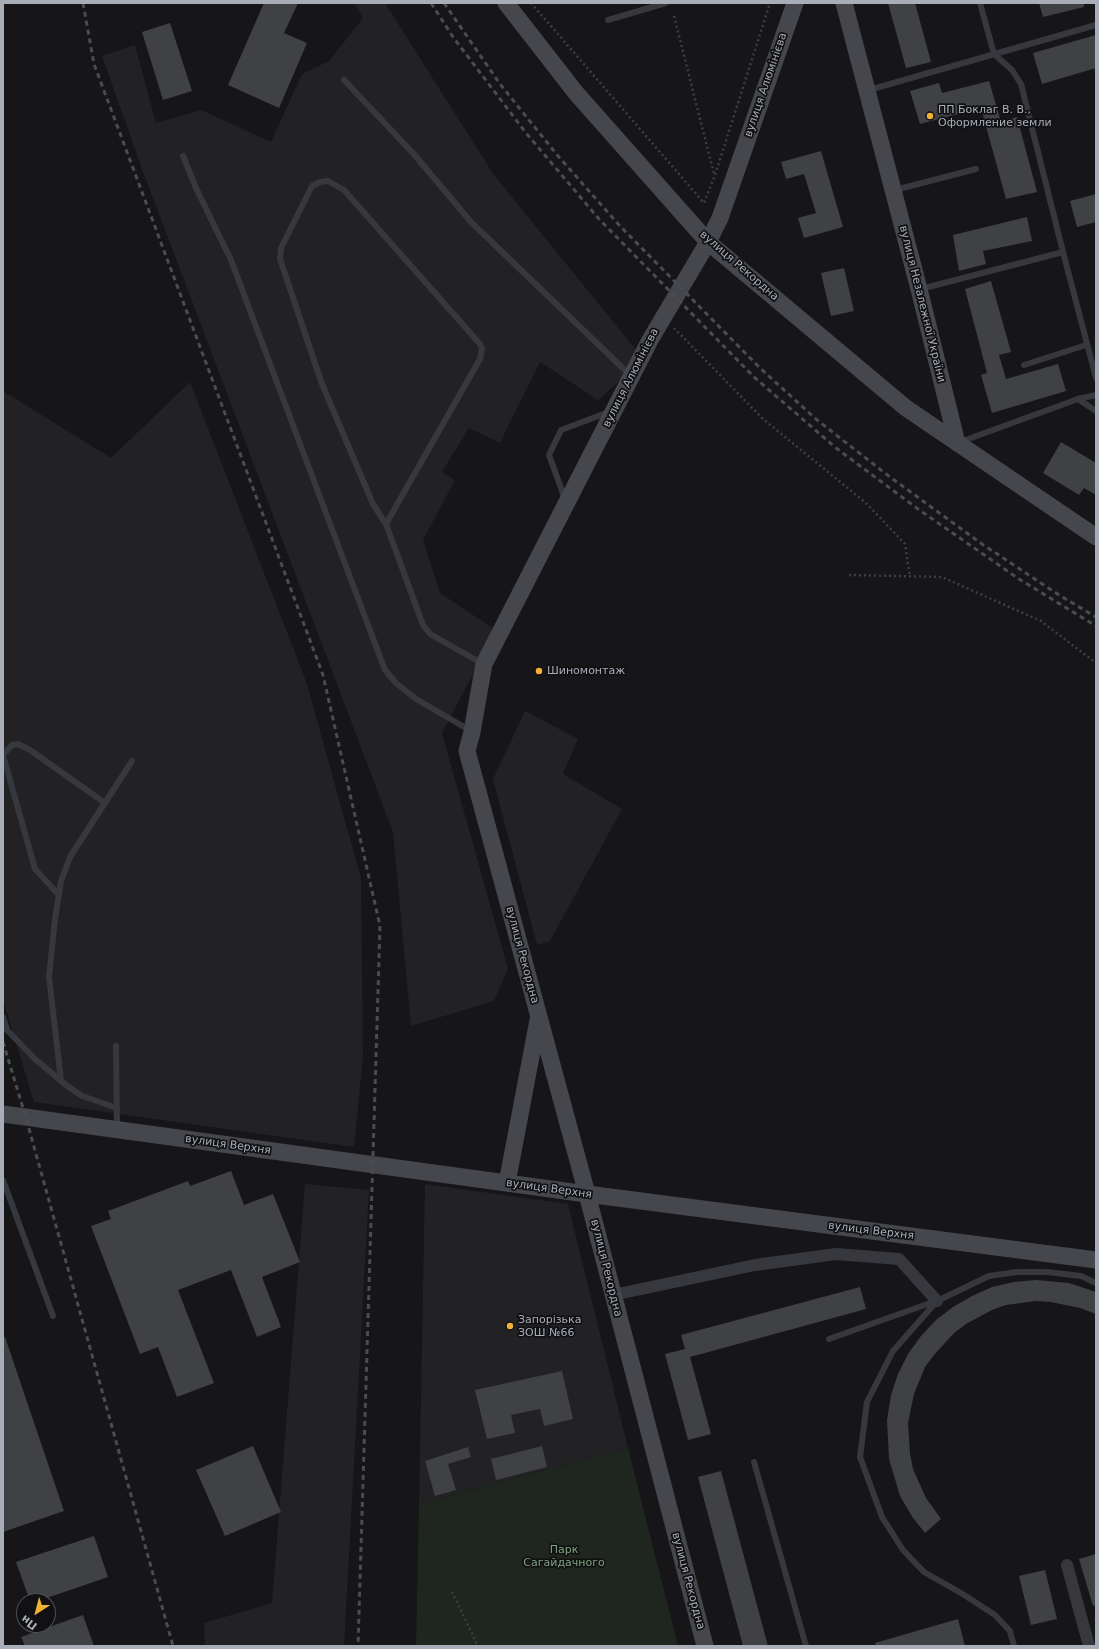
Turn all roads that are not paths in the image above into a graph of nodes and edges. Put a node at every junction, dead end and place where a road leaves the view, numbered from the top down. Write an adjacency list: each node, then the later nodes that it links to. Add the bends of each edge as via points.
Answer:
1 (506, 3): 14 (street, вулиця Рекордна, via 576,93)
2 (666, 3): 6 (lane)
3 (795, 3): 14 (street, вулиця Алюмінієва, via 720,218)
4 (844, 3): 10 (street, вулиця Незалежної України)
5 (980, 3): 8 (lane)
6 (608, 20)
7 (1096, 25): 8 (lane)
8 (994, 54): 10 (lane); 15 (lane, via 1012,70 1021,84)
9 (344, 80): 19 (lane, via 412,152 471,222)
10 (867, 91): 13 (street, вулиця Незалежної України)
11 (183, 156): 30 (lane, via 231,260 385,670 416,699)
12 (976, 169): 13 (lane)
13 (893, 191): 16 (street, вулиця Незалежної України)
14 (708, 242): 19 (street, вулиця Алюмінієва); 25 (street, вулиця Рекордна, via 906,408)
15 (1063, 252): 16 (lane); 17 (lane)
16 (919, 289): 25 (street, вулиця Незалежної України)
17 (1086, 345): 18 (lane); 20 (lane)
18 (1024, 365)
19 (631, 376): 23 (street, вулиця Алюмінієва)
20 (1096, 378)
21 (1096, 395): 22 (lane)
22 (1078, 399): 24 (lane); 25 (lane)
23 (614, 410): 26 (street, вулиця Алюмінієва); 26 (lane, via 561,430 549,455)
24 (1096, 411)
25 (957, 443): 28 (street)
26 (566, 504): 29 (street, вулиця Алюмінієва)
27 (386, 524): 27 (lane, via 373,504 322,384 280,259 281,248 312,186 320,182 328,182 344,190 482,349 480,359); 29 (lane, via 422,625 430,634)
28 (1096, 537)
29 (484, 664): 30 (street, вулиця Алюмінієва)
30 (472, 732): 31 (street, вулиця Алюмінієва)
31 (467, 751): 35 (street, вулиця Рекордна)
32 (132, 761): 33 (lane)
33 (105, 803): 34 (lane, via 70,857); 34 (lane, via 18,744 12,745 3,755 35,869)
34 (59, 895): 38 (lane, via 49,977)
35 (538, 1016): 43 (street); 44 (street, вулиця Рекордна)
36 (3, 1017): 38 (lane, via 7,1030)
37 (116, 1046): 39 (lane)
38 (61, 1080): 39 (lane, via 82,1096)
39 (117, 1108): 41 (lane)
40 (3, 1114): 41 (street, вулиця Верхня)
41 (117, 1130): 43 (street, вулиця Верхня)
42 (3, 1180): 49 (lane)
43 (507, 1183): 44 (street, вулиця Верхня)
44 (587, 1194): 45 (street, вулиця Верхня); 47 (street, вулиця Рекордна)
45 (1096, 1260)
46 (1096, 1283): 48 (lane, via 1081,1276 1017,1272 989,1276)
47 (613, 1295): 48 (street, via 755,1265 836,1254 899,1259); 53 (street, вулиця Рекордна)
48 (937, 1301): 50 (lane); 55 (lane, via 893,1351 867,1402 860,1458 882,1517 903,1550 924,1572 995,1616 1010,1631)
49 (53, 1316)
50 (829, 1339)
51 (754, 1462): 54 (lane)
52 (1067, 1565): 56 (street)
53 (705, 1646)
54 (806, 1646)
55 (1014, 1646)
56 (1089, 1646)

